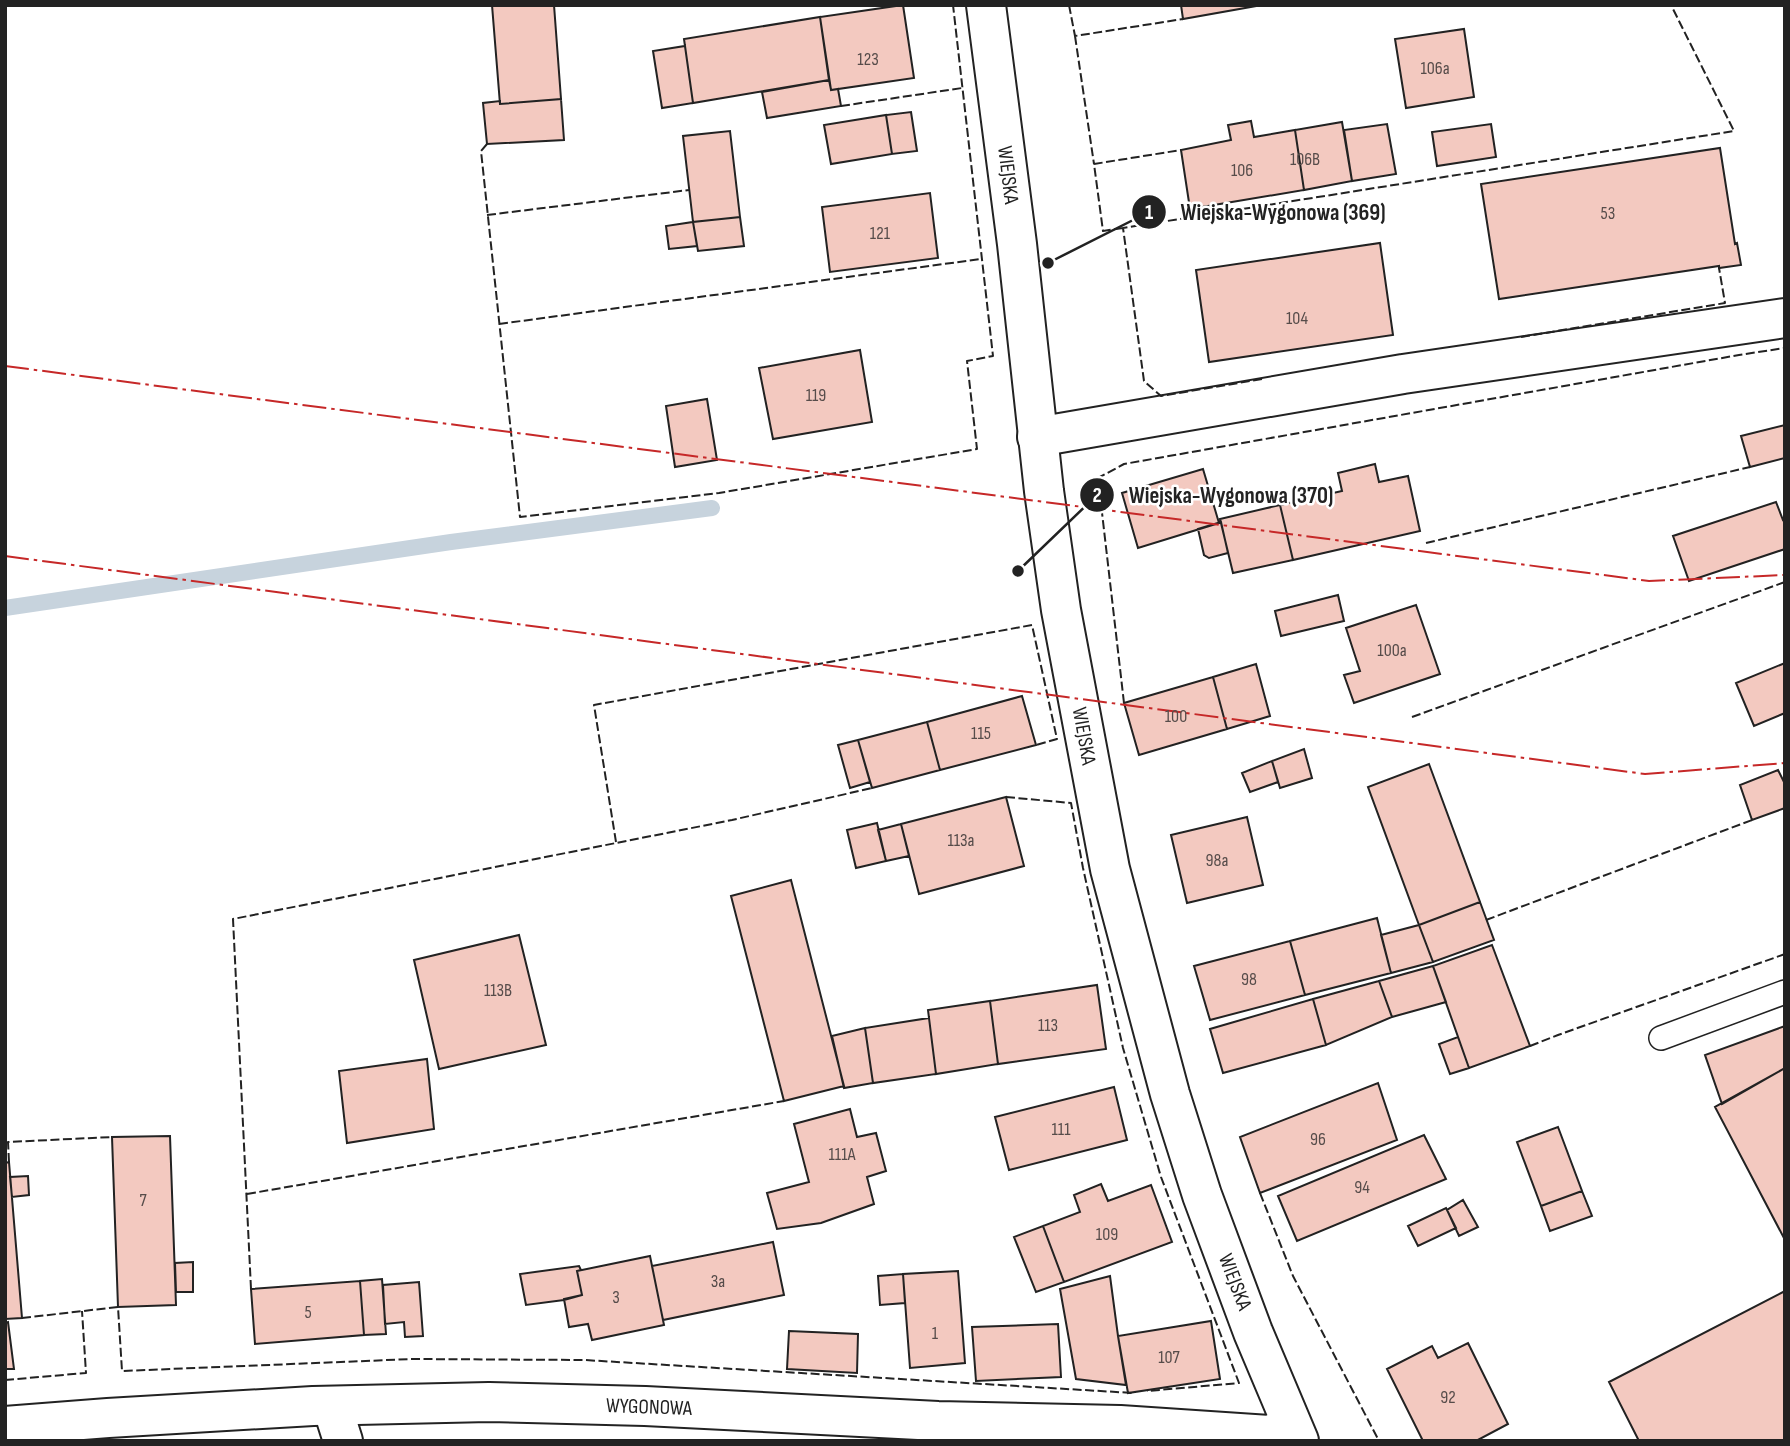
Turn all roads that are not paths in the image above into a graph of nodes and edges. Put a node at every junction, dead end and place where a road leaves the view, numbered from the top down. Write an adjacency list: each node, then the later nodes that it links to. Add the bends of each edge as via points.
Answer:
1 (986, 5): 3 (street, WIEJSKA)
2 (1785, 318): 3 (street, via 1403,374)
3 (1037, 437): 8 (street, WIEJSKA, via 1061,610 1110,869 1202,1195)
4 (1785, 992): 5 (lane)
5 (1661, 1038)
6 (338, 1423): 7 (street, WYGONOWA, via 122,1417); 8 (street, WYGONOWA, via 489,1402)
7 (5, 1426)
8 (1296, 1434)

